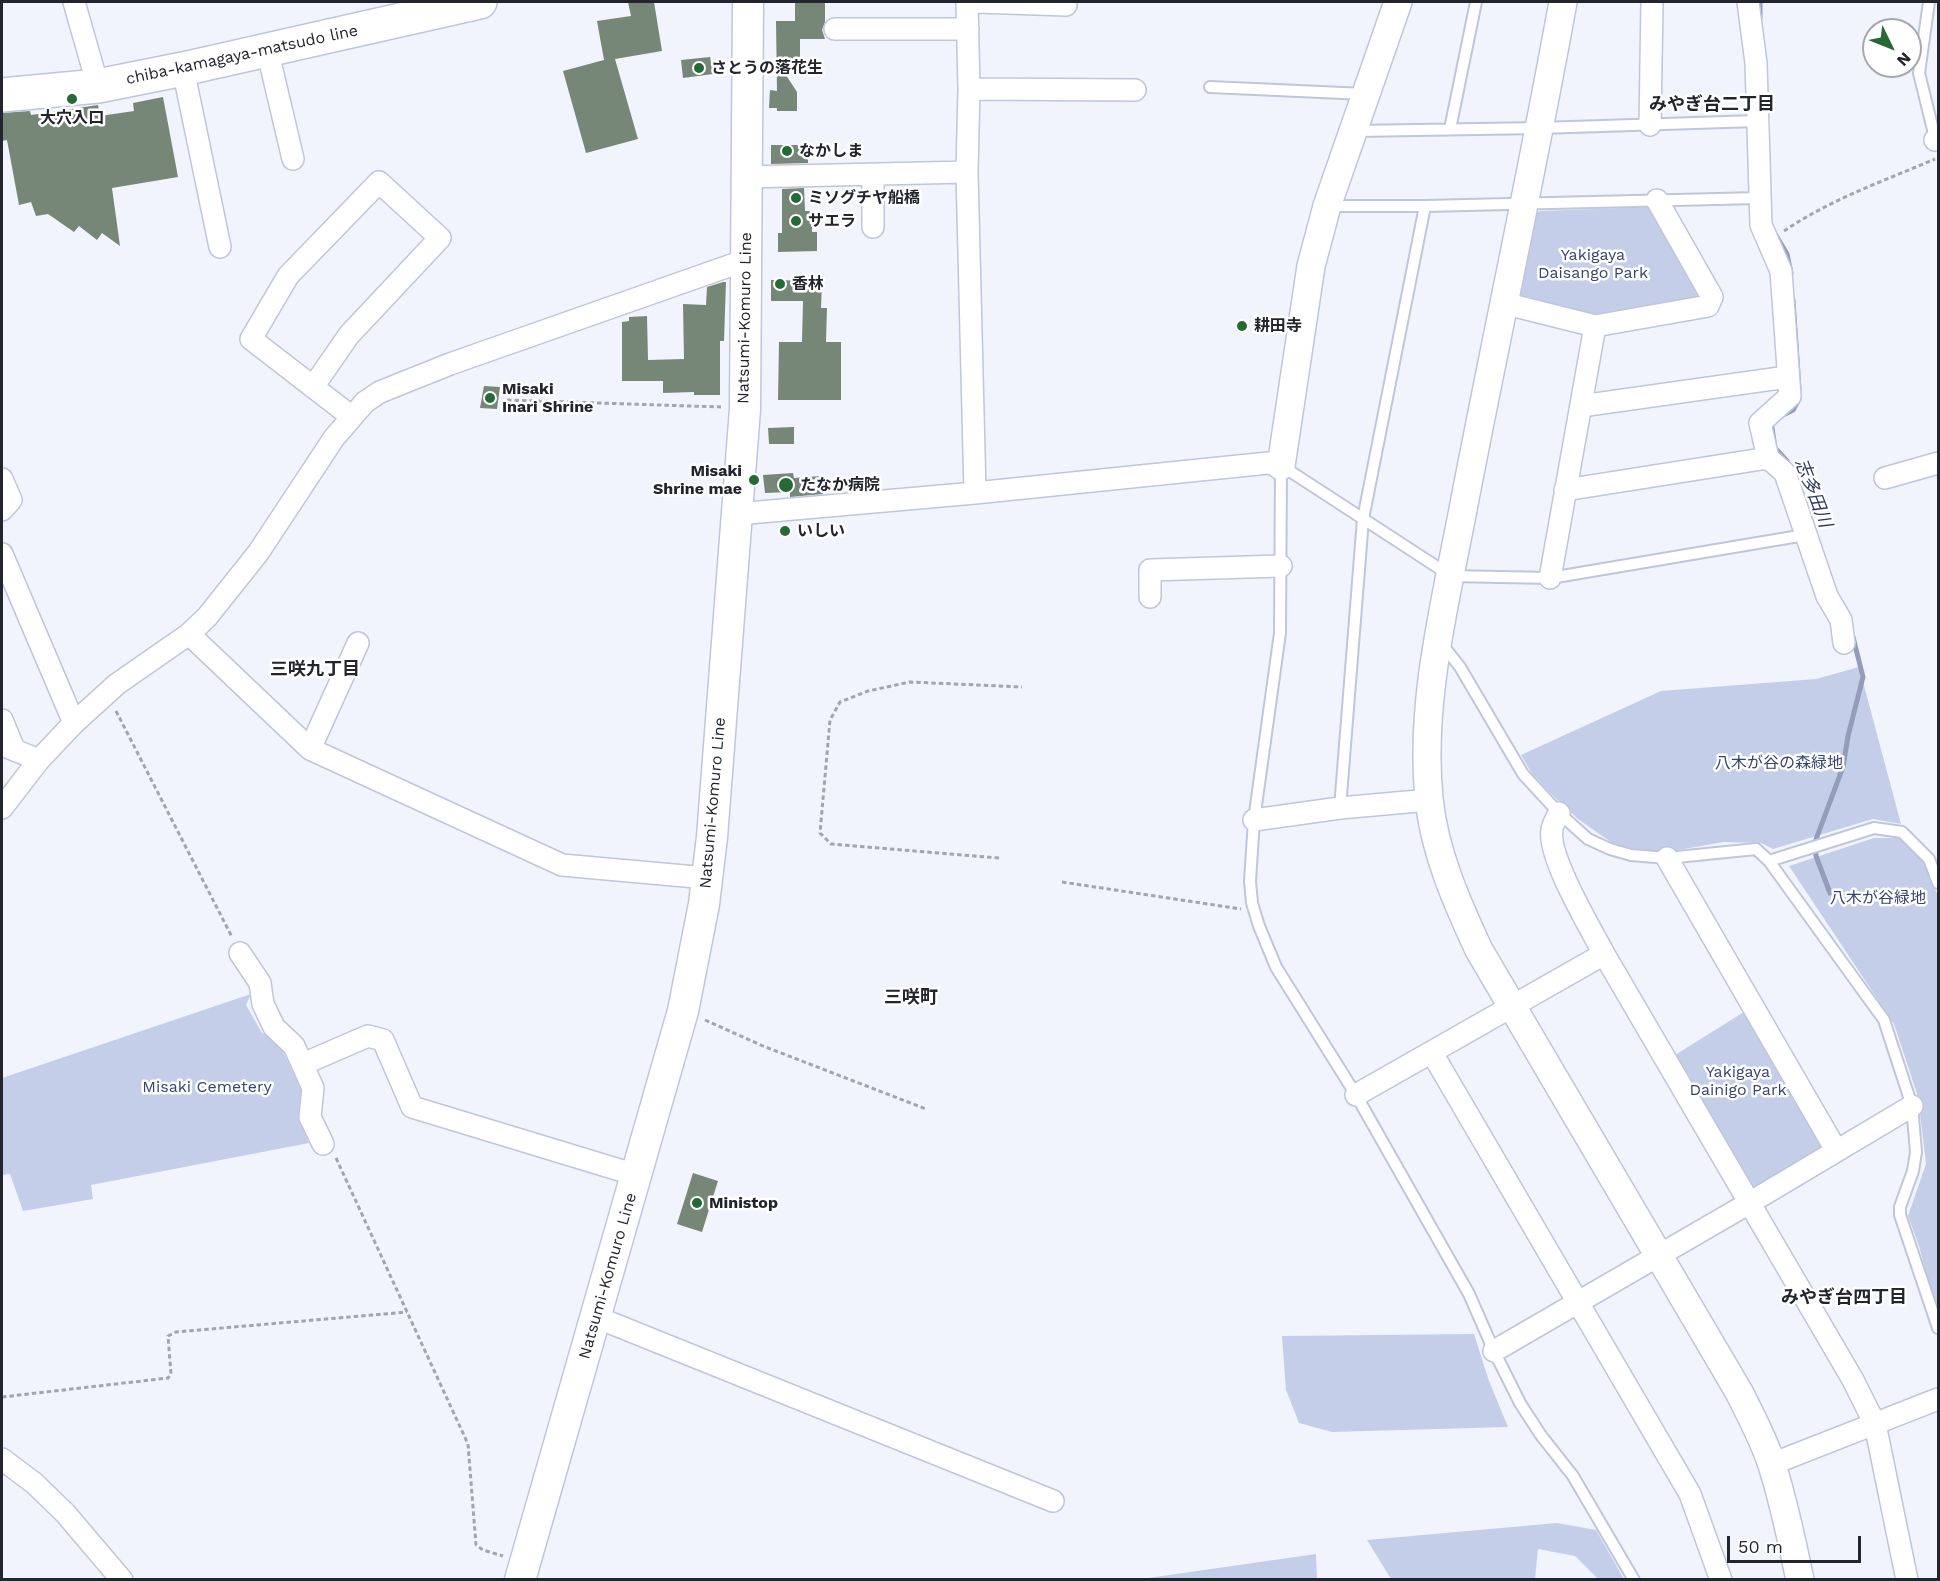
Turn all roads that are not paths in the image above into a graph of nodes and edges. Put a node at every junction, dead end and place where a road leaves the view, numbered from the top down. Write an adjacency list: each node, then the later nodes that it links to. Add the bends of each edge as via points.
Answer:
1 (74, 2): 18 (street)
2 (480, 2): 13 (main road, chiba-kamagaya-matsudo line)
3 (748, 2): 33 (main road, Natsumi-Komuro Line)
4 (967, 2): 15 (street)
5 (977, 2): 12 (street)
6 (1398, 2): 22 (street)
7 (1476, 2): 27 (lane)
8 (1563, 2): 26 (street)
9 (1652, 2): 25 (street)
10 (1748, 2): 24 (street, via 1756,63)
11 (1929, 2): 29 (lane, via 1919,73)
12 (1066, 5)
13 (428, 7): 16 (main road, chiba-kamagaya-matsudo line)
14 (834, 29): 15 (street)
15 (968, 29): 20 (street)
16 (267, 49): 17 (main road, chiba-kamagaya-matsudo line); 30 (street)
17 (183, 69): 18 (main road, chiba-kamagaya-matsudo line); 40 (street)
18 (98, 86): 23 (main road, chiba-kamagaya-matsudo line)
19 (1210, 87): 22 (lane)
20 (969, 89): 21 (street); 31 (street)
21 (1136, 90)
22 (1365, 94): 28 (street)
23 (2, 95)
24 (1757, 121): 25 (lane); 34 (street)
25 (1650, 124): 26 (lane)
26 (1540, 128): 27 (lane); 36 (street)
27 (1450, 129): 28 (lane)
28 (1353, 131): 37 (street)
29 (1938, 146)
30 (293, 159)
31 (967, 172): 32 (street); 54 (street)
32 (873, 175): 33 (street); 39 (street)
33 (746, 177): 41 (main road, Natsumi-Komuro Line)
34 (1759, 198): 35 (lane); 44 (street, via 1761,225 1781,271)
35 (1657, 200): 36 (lane); 43 (street, via 1712,297 1708,306)
36 (1525, 203): 38 (lane); 42 (street)
37 (1327, 206): 38 (lane); 50 (street, via 1311,266)
38 (1425, 206): 57 (lane)
39 (873, 227)
40 (220, 247)
41 (746, 260): 47 (street, via 402,382 365,402); 56 (main road, Natsumi-Komuro Line, via 745,409)
42 (1503, 303): 43 (street); 61 (street)
43 (1595, 326): 46 (street)
44 (1787, 377): 46 (street); 48 (street, via 1790,396 1760,423)
45 (313, 387): 45 (street, via 251,339 288,276 379,182 440,238 349,335); 47 (street)
46 (1581, 406): 53 (street)
47 (352, 417): 64 (street, via 258,553)
48 (1768, 458): 53 (street); 58 (street, via 1785,473)
49 (1938, 463): 51 (street)
50 (1281, 466): 54 (street, via 1268,463); 57 (lane); 60 (lane)
51 (1885, 478)
52 (2, 479): 55 (street, via 11,500)
53 (1565, 490): 62 (street)
54 (975, 493): 56 (street)
55 (2, 510)
56 (737, 514): 80 (main road, Natsumi-Komuro Line)
57 (1363, 519): 61 (lane); 75 (lane)
58 (1805, 535): 62 (lane); 67 (street, via 1827,596 1841,620)
59 (2, 554): 69 (street)
60 (1281, 566): 63 (street, via 1150,570); 77 (lane, via 1280,633)
61 (1450, 576): 62 (lane); 65 (street)
62 (1550, 578)
63 (1150, 597)
64 (189, 634): 69 (street, via 107,693); 71 (street)
65 (1439, 641): 73 (street, via 1430,699); 76 (lane, via 1461,667 1523,774)
66 (358, 643): 71 (street)
67 (1844, 643)
68 (2, 720): 70 (street)
69 (74, 723): 72 (street)
70 (8, 747): 72 (street)
71 (310, 749): 80 (street, via 562,865)
72 (39, 760): 74 (street)
73 (1429, 800): 75 (street); 84 (street, via 1458,904 1479,950)
74 (2, 808)
75 (1340, 808): 77 (street)
76 (1559, 813): 78 (lane, via 1588,839 1610,849); 83 (street, via 1551,830 1552,844 1568,885)
77 (1254, 820): 87 (lane, via 1250,881 1254,911 1276,967)
78 (1667, 858): 79 (lane, via 1756,849); 90 (street)
79 (1769, 861): 81 (lane, via 1874,828 1902,832 1929,860); 88 (lane, via 1884,1020)
80 (707, 878): 91 (main road, Natsumi-Komuro Line, via 683,1011)
81 (1938, 883)
82 (240, 952): 86 (street, via 260,983 263,1004 274,1027 294,1046)
83 (1604, 954): 84 (street); 92 (street)
84 (1513, 1006): 85 (street); 93 (street)
85 (1432, 1053): 87 (street); 94 (street)
86 (303, 1064): 89 (street, via 313,1088 310,1117); 91 (street, via 368,1036 383,1040 412,1107)
87 (1356, 1095): 97 (lane, via 1469,1294)
88 (1912, 1106): 90 (street); 96 (lane, via 1917,1152 1900,1215)
89 (323, 1144)
90 (1836, 1150): 92 (street)
91 (636, 1175): 95 (main road, Natsumi-Komuro Line)
92 (1751, 1202): 93 (street); 99 (street)
93 (1658, 1256): 94 (street); 101 (street, via 1739,1392)
94 (1578, 1301): 97 (street); 106 (street, via 1690,1494)
95 (596, 1317): 102 (street); 103 (main road, Natsumi-Komuro Line)
96 (1938, 1328)
97 (1494, 1351): 105 (lane, via 1520,1403 1573,1476)
98 (1938, 1399): 99 (street)
99 (1875, 1424): 101 (street); 108 (street)
100 (2, 1460): 104 (street, via 34,1483 65,1514)
101 (1772, 1464): 107 (street)
102 (1053, 1501)
103 (523, 1571)
104 (122, 1580)
105 (1634, 1580)
106 (1721, 1580)
107 (1800, 1580)
108 (1907, 1580)

